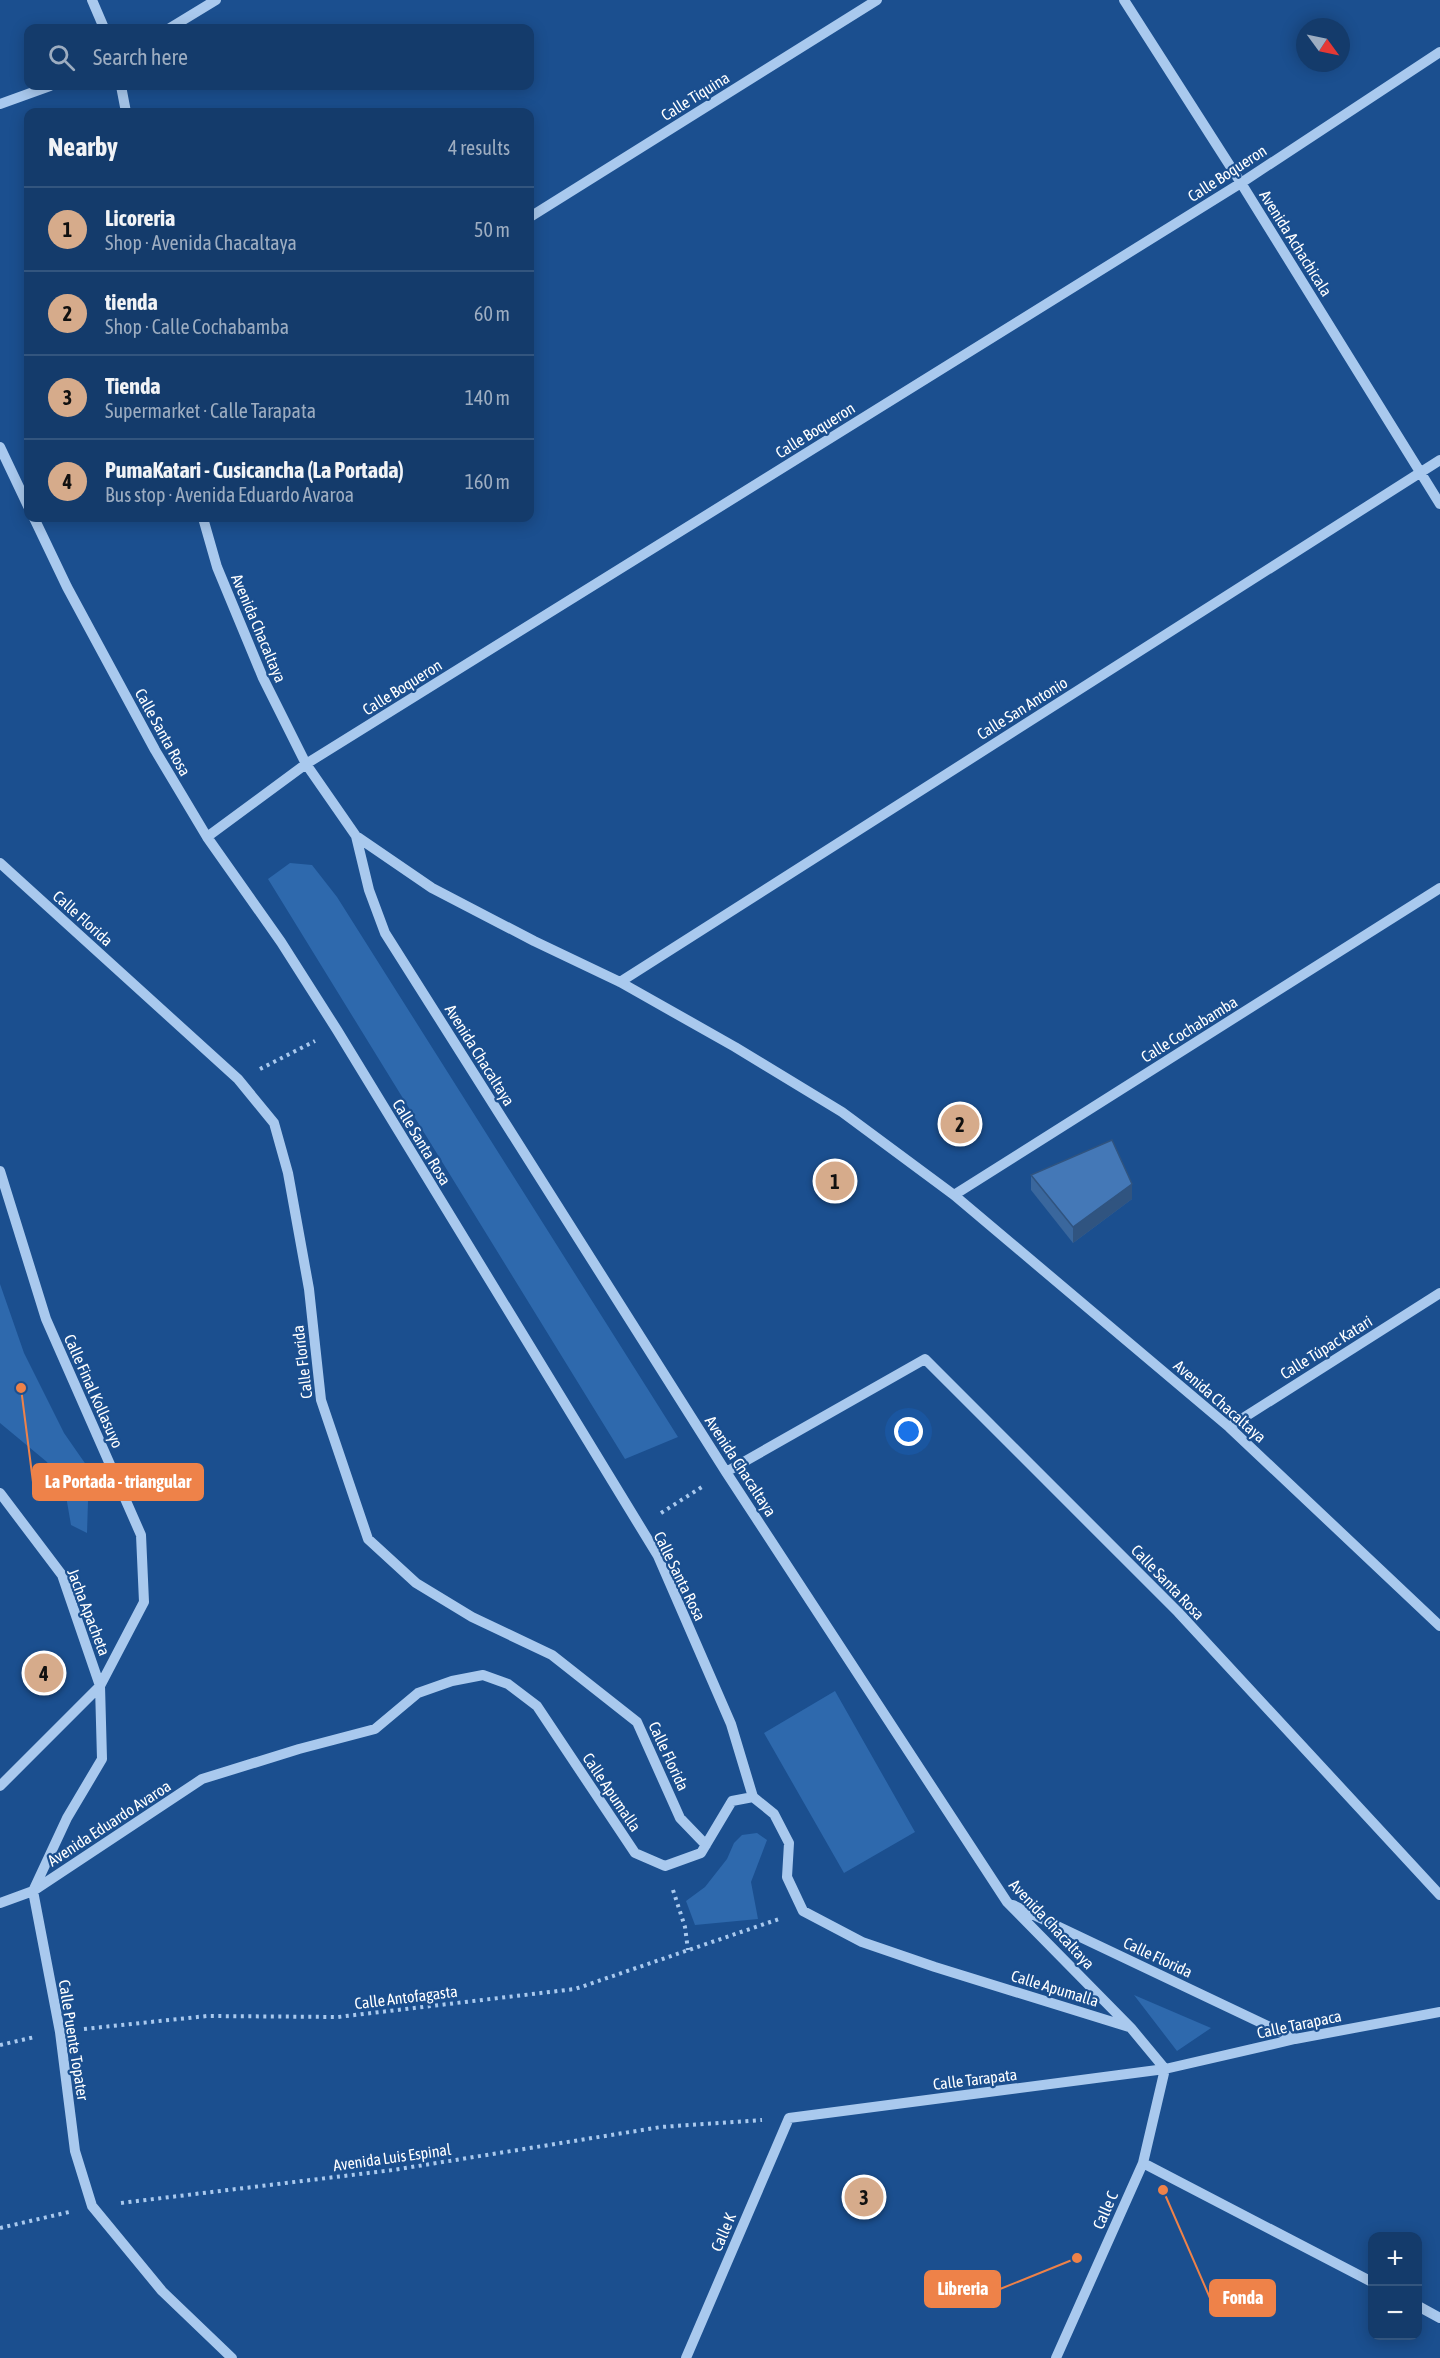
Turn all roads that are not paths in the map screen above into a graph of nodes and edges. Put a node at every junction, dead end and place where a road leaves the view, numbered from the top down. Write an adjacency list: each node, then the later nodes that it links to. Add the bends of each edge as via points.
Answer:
1 (92, 0): 5 (street)
2 (216, 0): 6 (street)
3 (877, 0): 13 (street, Calle Tiquina)
4 (1124, 0): 12 (street, Avenida Achachicala)
5 (102, 24)
6 (177, 24)
7 (1440, 52): 12 (street, Calle Boqueron)
8 (39, 90): 10 (street)
9 (122, 90): 11 (street)
10 (0, 104)
11 (125, 108)
12 (1241, 183): 16 (street, Avenida Achachicala); 21 (street, Calle Boqueron)
13 (534, 214)
14 (0, 447): 17 (street)
15 (1440, 460): 16 (street, Calle San Antonio)
16 (1420, 473): 18 (street, Avenida Achachicala); 26 (street, Calle San Antonio)
17 (24, 498)
18 (1440, 504)
19 (36, 522): 23 (street, Calle Santa Rosa, via 154,750)
20 (204, 522): 21 (street, Avenida Chacaltaya, via 221,577 263,678)
21 (306, 764): 22 (street, Avenida Chacaltaya); 23 (street, Calle Boqueron)
22 (356, 836): 26 (street, Avenida Chacaltaya, via 432,888); 31 (street, Avenida Chacaltaya, via 369,890 385,933)
23 (207, 837): 37 (street, Calle Santa Rosa, via 337,1030 658,1556 731,1724)
24 (0, 862): 38 (street, Calle Florida, via 238,1079 274,1123 288,1173 309,1290 321,1400 368,1539 416,1584 472,1617 552,1655 638,1722 680,1818)
25 (1440, 888): 28 (street, Calle Cochabamba)
26 (620, 982): 28 (street, Avenida Chacaltaya, via 842,1112)
27 (0, 1171): 34 (street, Calle Final Kollasuyo, via 46,1319 141,1535 144,1602)
28 (954, 1195): 30 (street, Avenida Chacaltaya)
29 (1440, 1293): 30 (street, Calle Túpac Katari)
30 (1229, 1427): 33 (street, Avenida Chacaltaya)
31 (726, 1472): 40 (street, Calle Santa Rosa, via 925,1359 1178,1612); 41 (street, Avenida Chacaltaya)
32 (0, 1493): 34 (street, Jacha Apacheta, via 62,1575)
33 (1440, 1626)
34 (100, 1686): 36 (street); 39 (street, via 102,1759 67,1818)
35 (202, 1779): 38 (street, Calle Apumalla, via 375,1729 418,1692 483,1675 508,1684 537,1706 635,1853 665,1866 701,1853); 39 (street, Avenida Eduardo Avaroa)
36 (0, 1786)
37 (753, 1797): 38 (street, via 732,1801); 44 (street, Calle Apumalla, via 774,1814 789,1843 786,1877 803,1911 862,1942)
38 (706, 1845)
39 (33, 1891): 42 (street, Avenida Eduardo Avaroa); 52 (street, Calle Puente Topater, via 60,2032 75,2151 92,2206 162,2291)
40 (1440, 1895)
41 (1007, 1902): 44 (street, Avenida Chacaltaya); 45 (street, Calle Florida)
42 (0, 1903)
43 (1440, 2012): 45 (street, Calle Tarapaca)
44 (1131, 2028): 46 (street, Avenida Chacaltaya)
45 (1295, 2039): 46 (street, Calle Tarapaca)
46 (1165, 2069): 47 (street, Calle Tarapata); 48 (street, Calle C)
47 (789, 2118): 53 (street, Calle K)
48 (1143, 2163): 49 (street); 54 (street, Calle C)
49 (1368, 2280)
50 (1422, 2308): 51 (street)
51 (1440, 2318)
52 (232, 2358)
53 (687, 2358)
54 (1056, 2358)

